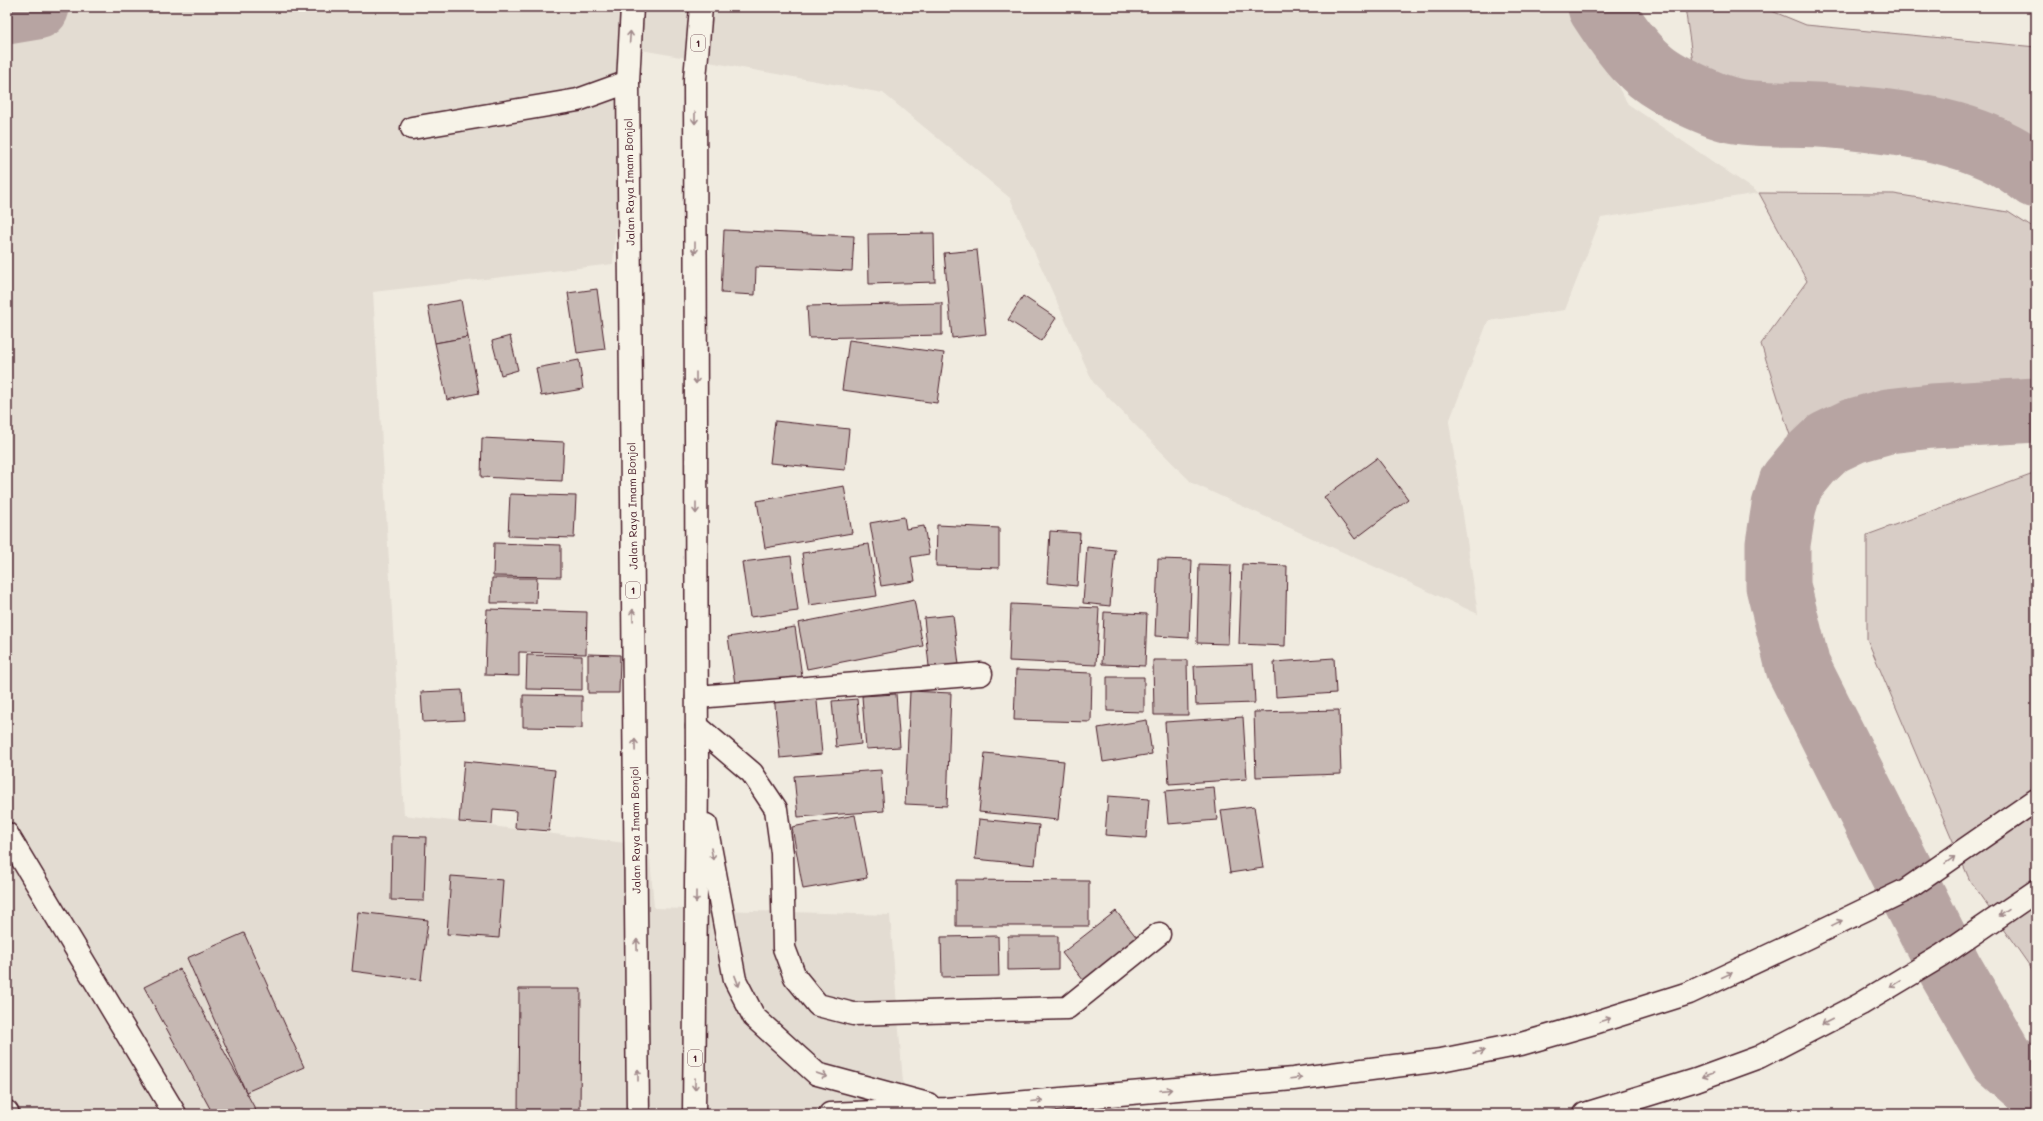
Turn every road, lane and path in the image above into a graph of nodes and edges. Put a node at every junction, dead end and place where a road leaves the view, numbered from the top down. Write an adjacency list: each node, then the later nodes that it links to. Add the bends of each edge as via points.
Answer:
1 (632, 7): 3 (main road, 1, one-way to 1)
2 (700, 7): 6 (main road, 1, one-way to 6, via 695,79)
3 (628, 74): 4 (main road, via 578,100); 15 (main road, Jalan Raya Imam Bonjol / 1, one-way to 3)
4 (412, 128)
5 (981, 674): 6 (main road)
6 (697, 697): 7 (main road, 1)
7 (697, 726): 8 (main road, 1); 12 (main road, via 752,773 776,810 782,854 784,948 795,977 818,1005 853,1014 1067,1008)
8 (697, 774): 13 (main road, one-way to 13, via 735,980 754,1017 817,1074); 16 (main road, 1, one-way to 16)
9 (2036, 800): 13 (main road, one-way to 9, via 1293,1079 1441,1060 1521,1044 1689,992 1802,940 1906,890)
10 (7, 834): 14 (main road)
11 (2036, 891): 18 (main road, one-way to 18, via 1941,956 1861,1004 1759,1057 1696,1080)
12 (1159, 934)
13 (946, 1109): 17 (main road)
14 (175, 1114)
15 (638, 1114)
16 (694, 1114)
17 (830, 1114)
18 (1585, 1114)

